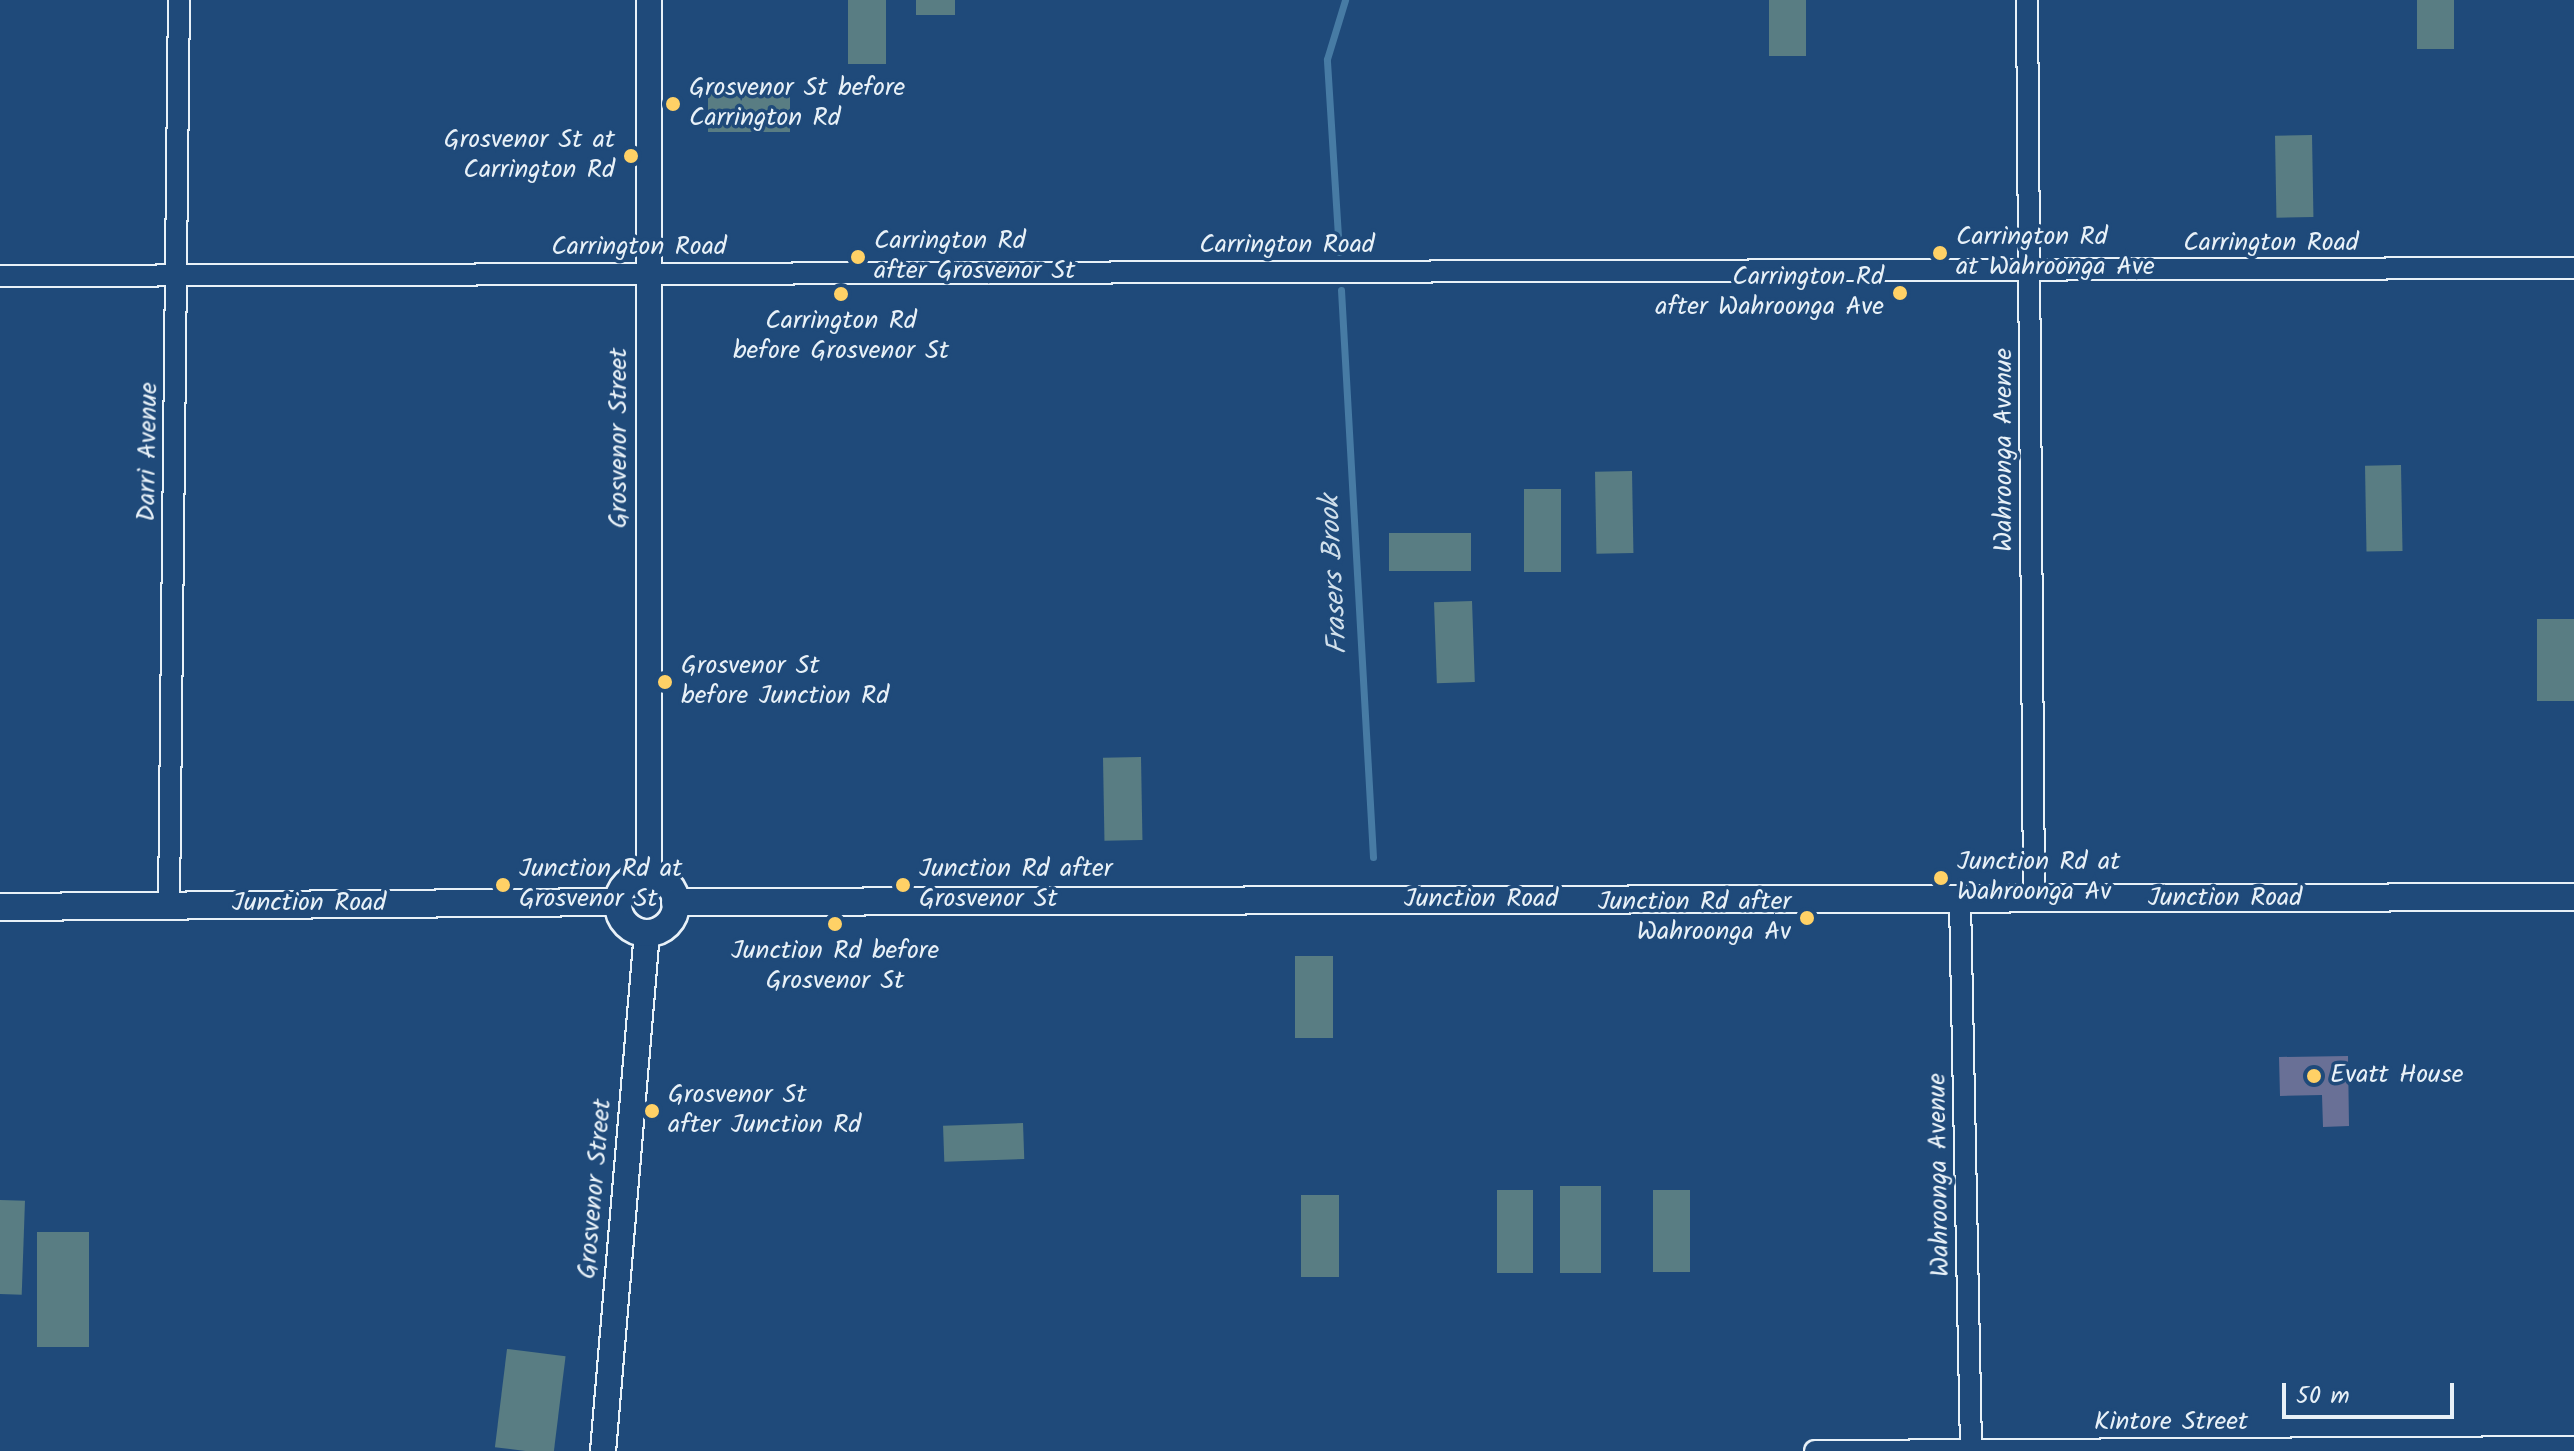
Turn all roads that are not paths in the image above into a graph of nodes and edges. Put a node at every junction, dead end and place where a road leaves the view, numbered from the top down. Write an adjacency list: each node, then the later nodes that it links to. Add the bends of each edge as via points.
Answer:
1 (179, 0): 7 (street, Darri Avenue)
2 (649, 0): 6 (street, Grosvenor Street)
3 (2027, 0): 5 (street, Wahroonga Avenue)
4 (2574, 268): 5 (street, Carrington Road)
5 (2030, 271): 6 (street, Carrington Road); 11 (street, Wahroonga Avenue)
6 (648, 274): 7 (street, Carrington Road); 9 (street, Grosvenor Street)
7 (178, 275): 8 (street, Carrington Road); 15 (street, Darri Avenue)
8 (0, 276)
9 (649, 875): 13 (main road, via 628,882); 14 (main road, via 670,887)
10 (2574, 897): 11 (main road, Junction Road)
11 (2034, 899): 12 (main road, Junction Road)
12 (1960, 900): 14 (main road, Junction Road); 19 (street, Wahroonga Avenue)
13 (618, 902): 15 (main road, Junction Road); 17 (main road, via 626,924)
14 (675, 902): 17 (main road, via 668,923)
15 (169, 904): 16 (main road, Junction Road)
16 (0, 907)
17 (647, 932): 21 (street, Grosvenor Street)
18 (2574, 1447): 20 (street, Kintore Street)
19 (1971, 1450): 20 (street, Kintore Street); 22 (street, Kintore Street)
20 (2041, 1450)
21 (603, 1451)
22 (1815, 1451)

